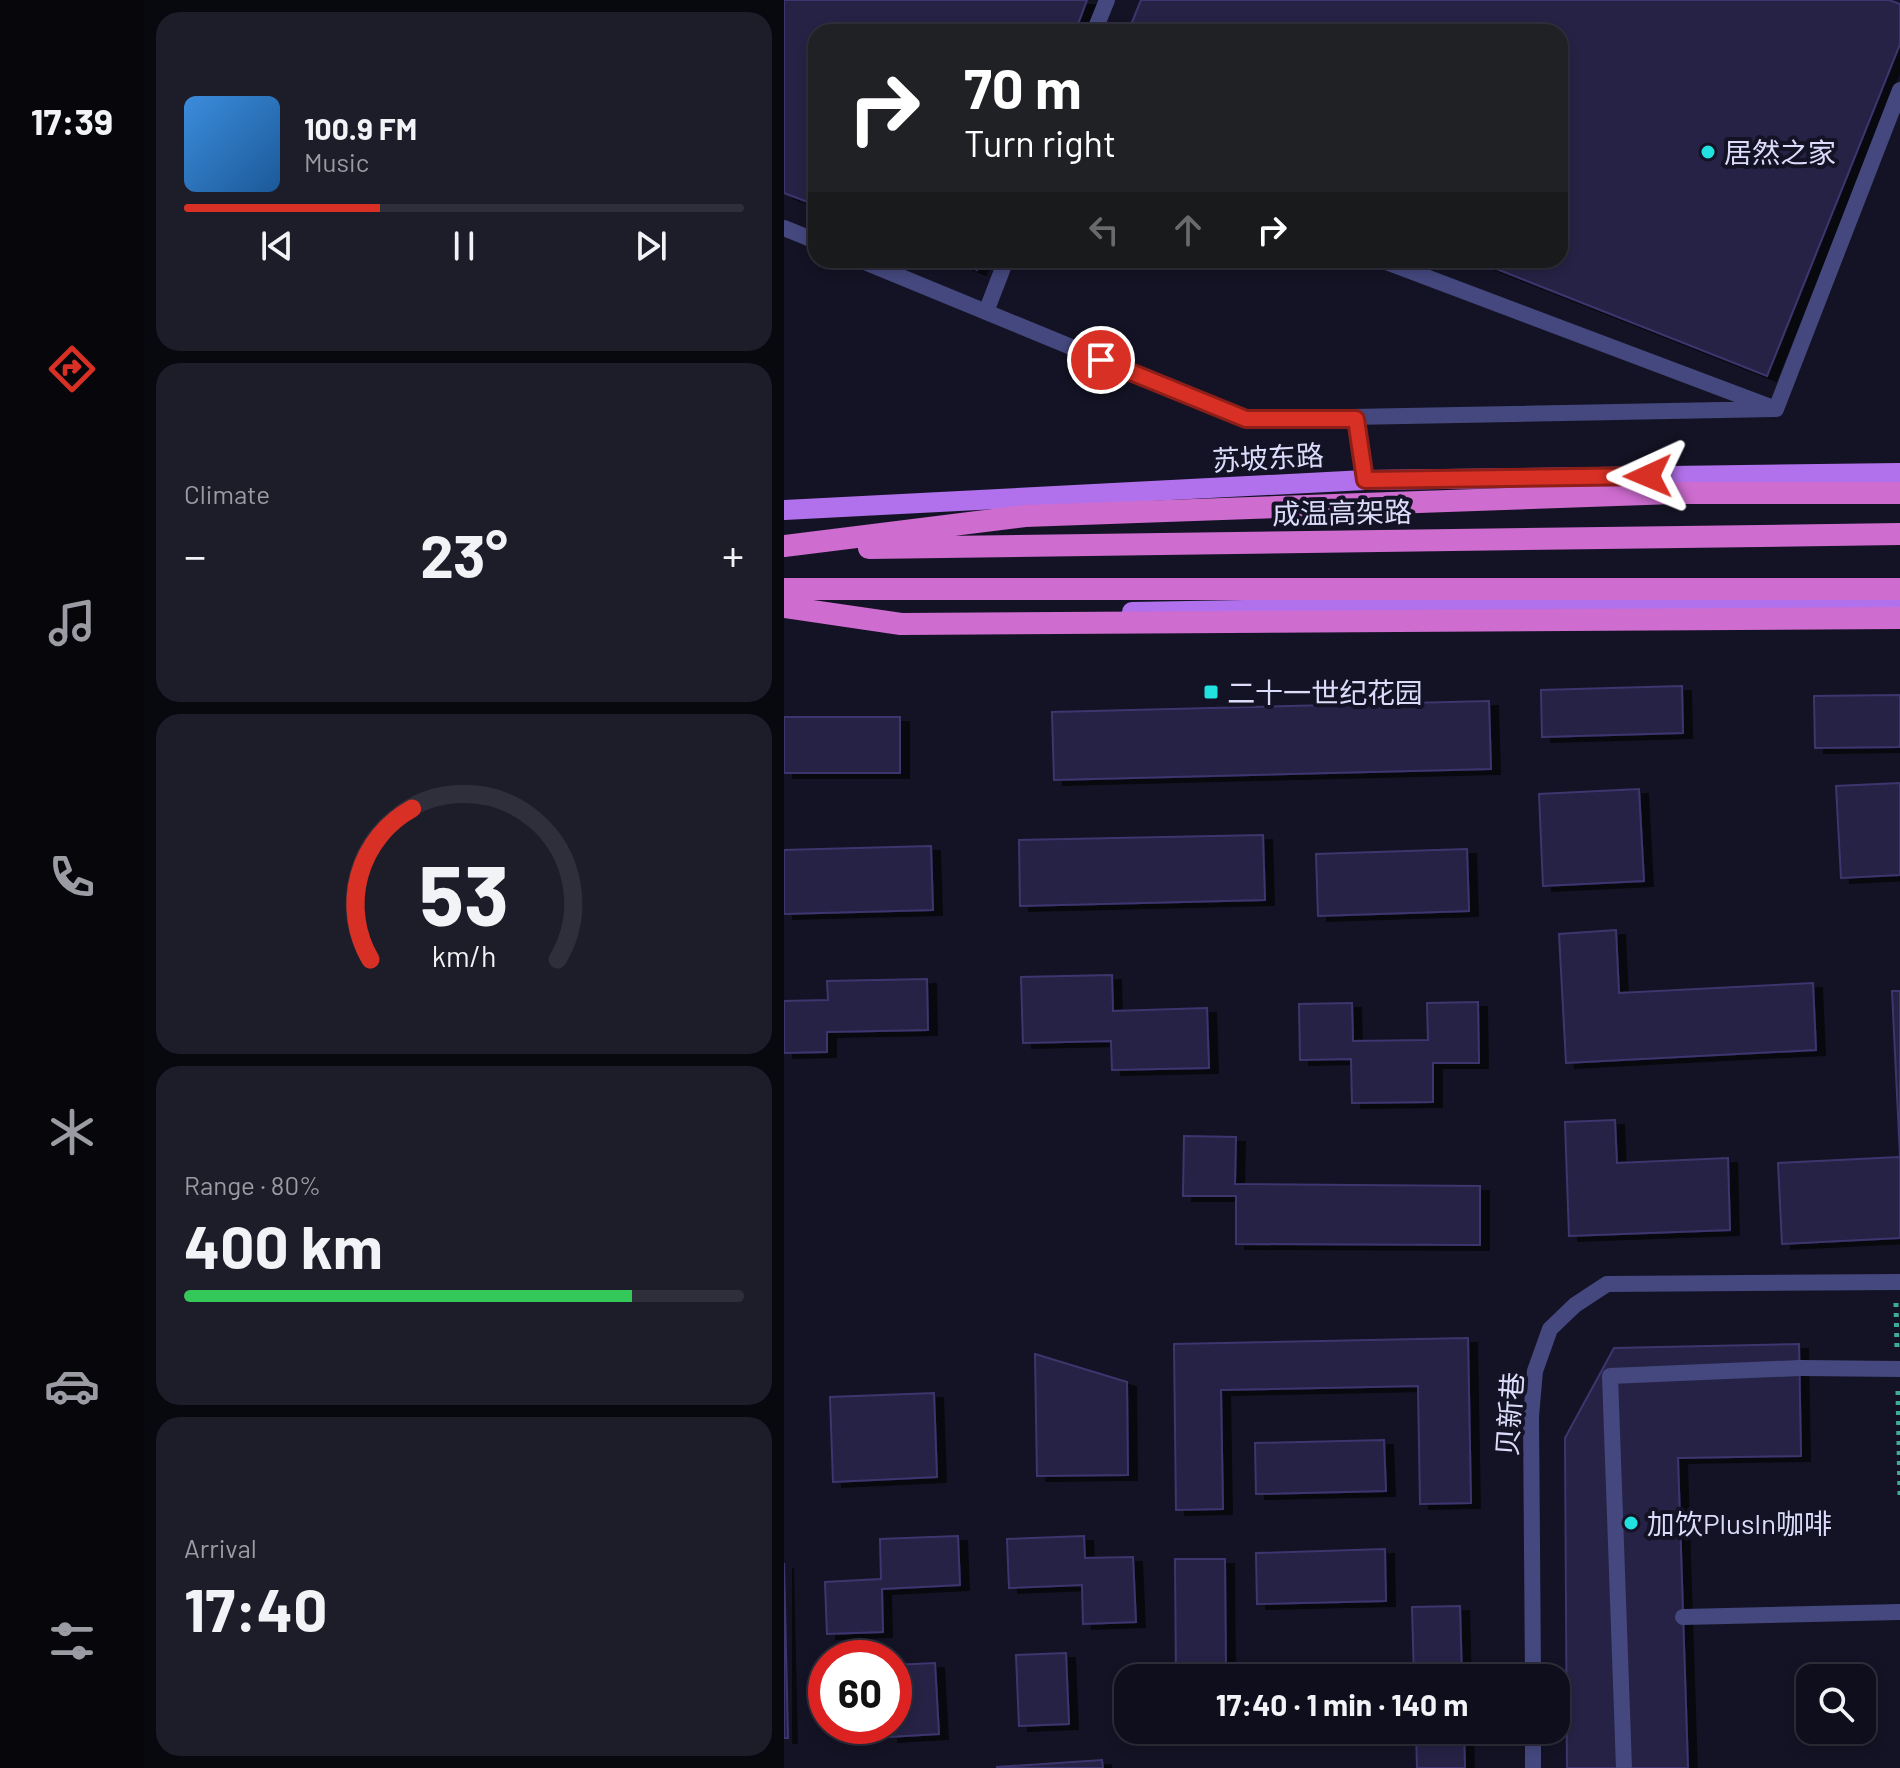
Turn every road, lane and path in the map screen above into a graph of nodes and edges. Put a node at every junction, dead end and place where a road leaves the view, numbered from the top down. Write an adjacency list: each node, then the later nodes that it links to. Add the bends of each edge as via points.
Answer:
1 (1107, 0): 2 (street)
2 (1097, 24)
3 (1900, 90): 10 (street)
4 (784, 228): 5 (street)
5 (808, 238)
6 (879, 268): 9 (street)
7 (1003, 268): 9 (street)
8 (1402, 268): 10 (street)
9 (986, 312): 11 (street, via 1246,419)
10 (1776, 409): 11 (street)
11 (1356, 419): 13 (street)
12 (1900, 473): 13 (main road, 苏坡东路)
13 (1365, 480): 15 (main road, 苏坡东路)
14 (1900, 493): 17 (highway, via 1674,493 1025,516)
15 (784, 510)
16 (1900, 534): 17 (highway, 成温高架路)
17 (784, 548)
18 (784, 589): 19 (highway)
19 (1900, 589)
20 (1900, 604): 22 (main road)
21 (784, 607): 23 (highway, bridge, via 901,624)
22 (784, 618)
23 (1900, 618)
24 (1900, 1282): 28 (street, 贝新巷, via 1607,1284 1550,1329 1535,1371 1531,1416)
25 (1900, 1369): 31 (street, bridge, via 1610,1376)
26 (1900, 1612): 27 (street)
27 (1683, 1617)
28 (1533, 1664)
29 (1533, 1744): 30 (street)
30 (1533, 1768)
31 (1624, 1768)

